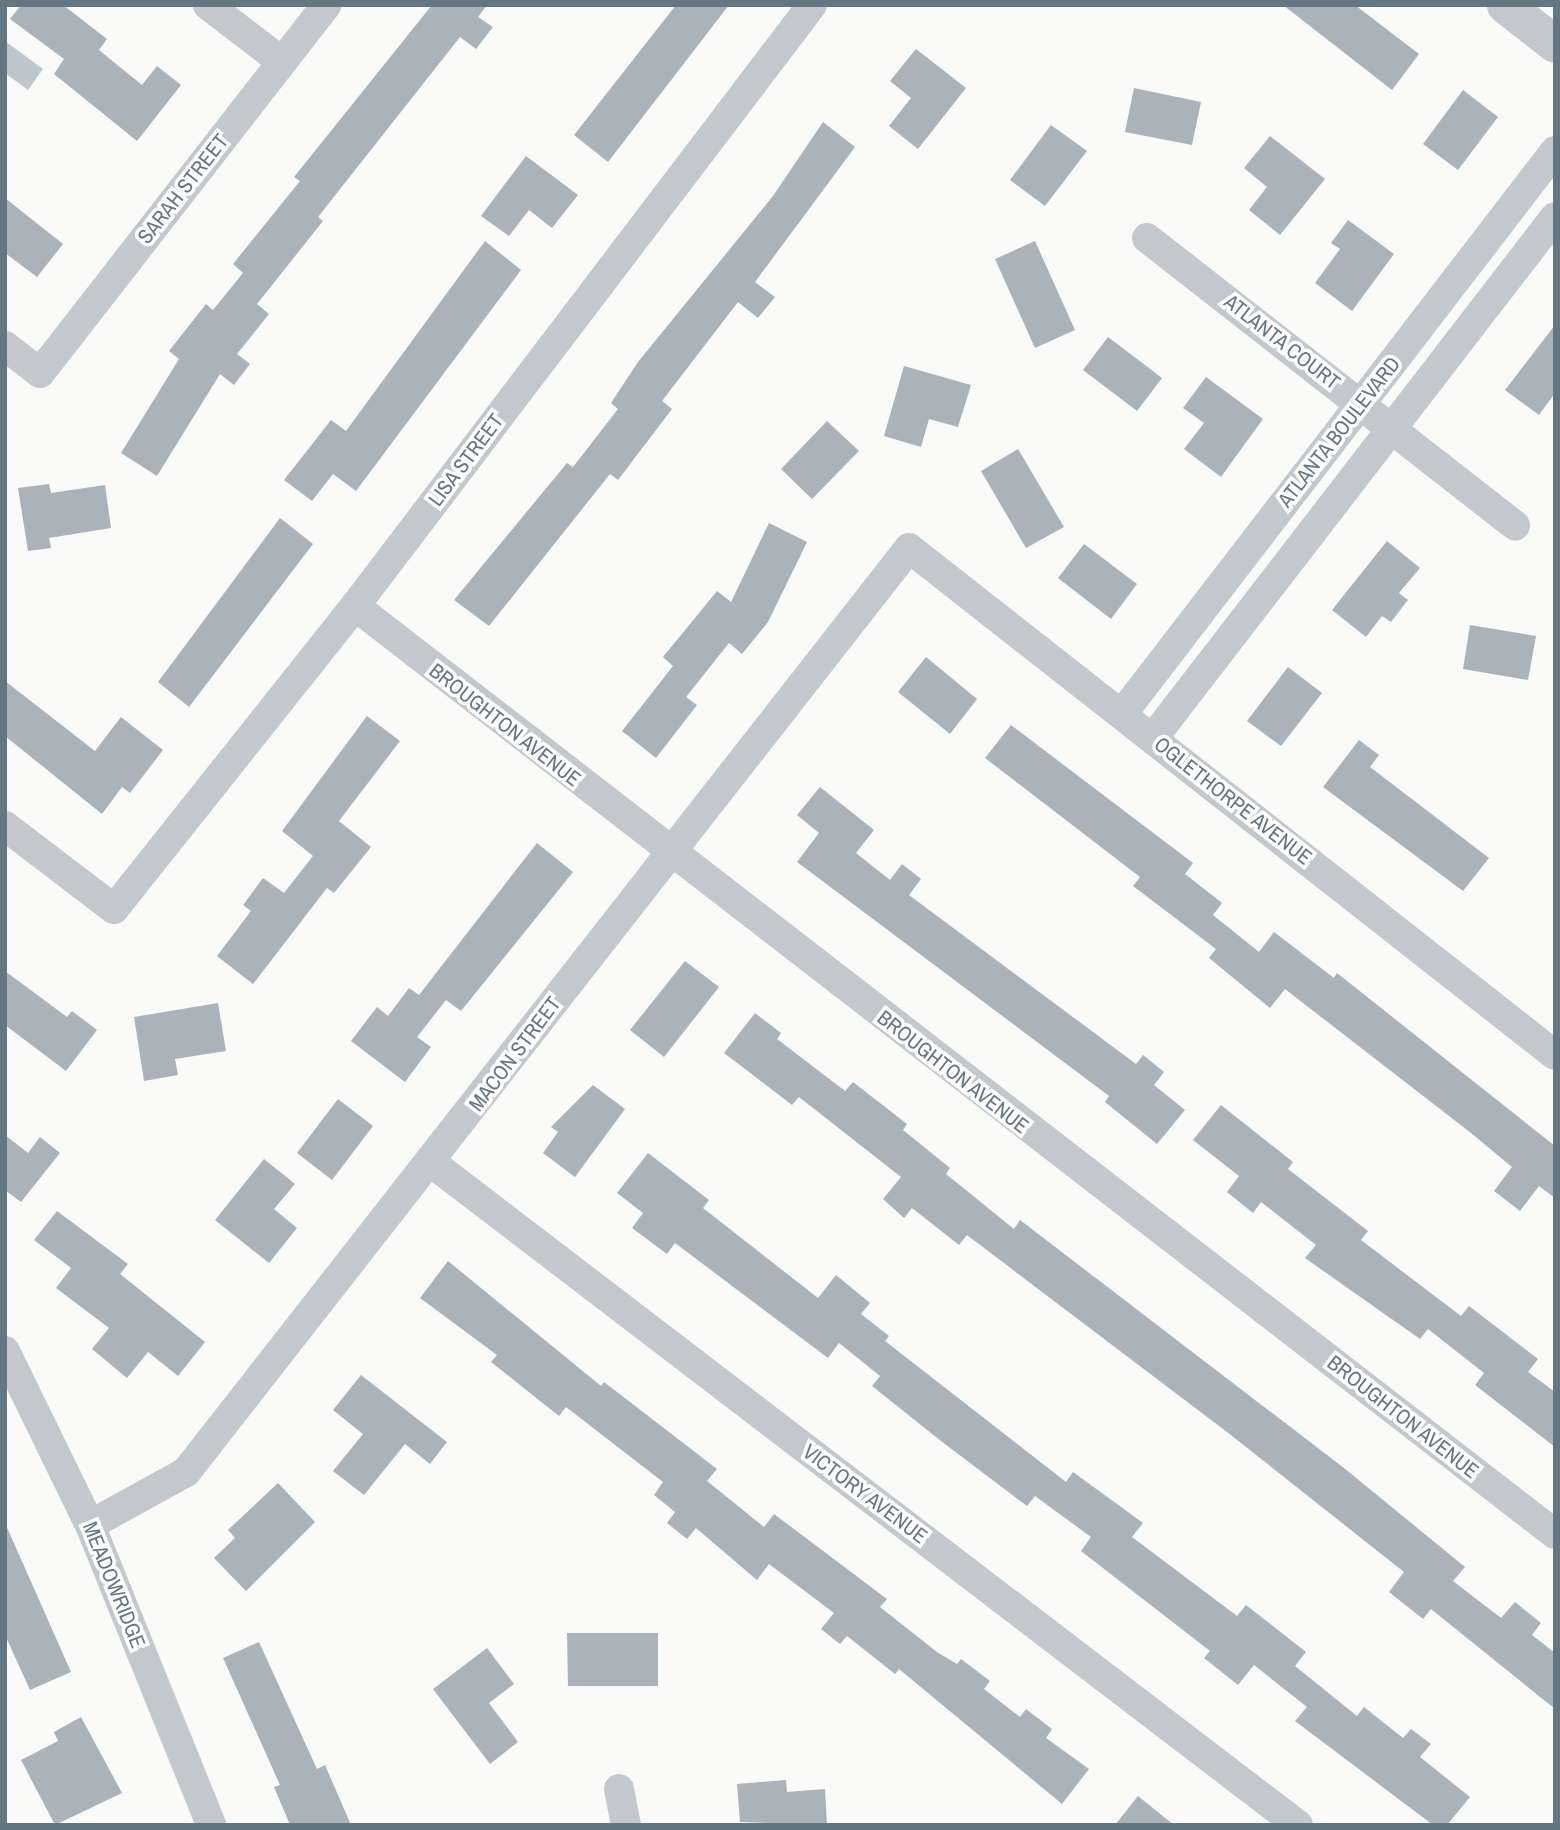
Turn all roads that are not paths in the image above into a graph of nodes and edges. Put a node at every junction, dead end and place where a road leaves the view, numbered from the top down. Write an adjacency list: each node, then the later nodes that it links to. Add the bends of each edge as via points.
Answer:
1 (208, 5): 6 (street)
2 (326, 5): 6 (street, SARAH STREET)
3 (812, 5): 15 (street, LISA STREET)
4 (1505, 5): 5 (street)
5 (1555, 44)
6 (281, 61): 10 (street, SARAH STREET, via 40,373)
7 (1555, 151): 11 (street, ATLANTA BOULEVARD)
8 (1555, 217): 12 (street, ATLANTA BOULEVARD)
9 (1147, 238): 11 (street, ATLANTA COURT)
10 (5, 346)
11 (1361, 403): 12 (street, ATLANTA COURT); 16 (street, ATLANTA BOULEVARD)
12 (1390, 426): 13 (street, ATLANTA COURT); 17 (street, ATLANTA BOULEVARD)
13 (1515, 526)
14 (909, 548): 16 (street, OGLETHORPE AVENUE); 19 (street, MACON STREET)
15 (355, 606): 18 (street, LISA STREET, via 114,909); 19 (street, BROUGHTON AVENUE)
16 (1122, 714): 17 (street, OGLETHORPE AVENUE)
17 (1153, 738): 20 (street, OGLETHORPE AVENUE)
18 (5, 826)
19 (669, 854): 21 (street, MACON STREET); 24 (street, BROUGHTON AVENUE)
20 (1555, 1055)
21 (432, 1163): 23 (street, MACON STREET, via 186,1472); 26 (street, VICTORY AVENUE)
22 (5, 1351): 23 (street, MEADOWRIDGE)
23 (90, 1525): 27 (street, MEADOWRIDGE)
24 (1555, 1534)
25 (619, 1789): 28 (street)
26 (1281, 1820)
27 (211, 1825)
28 (626, 1825)

